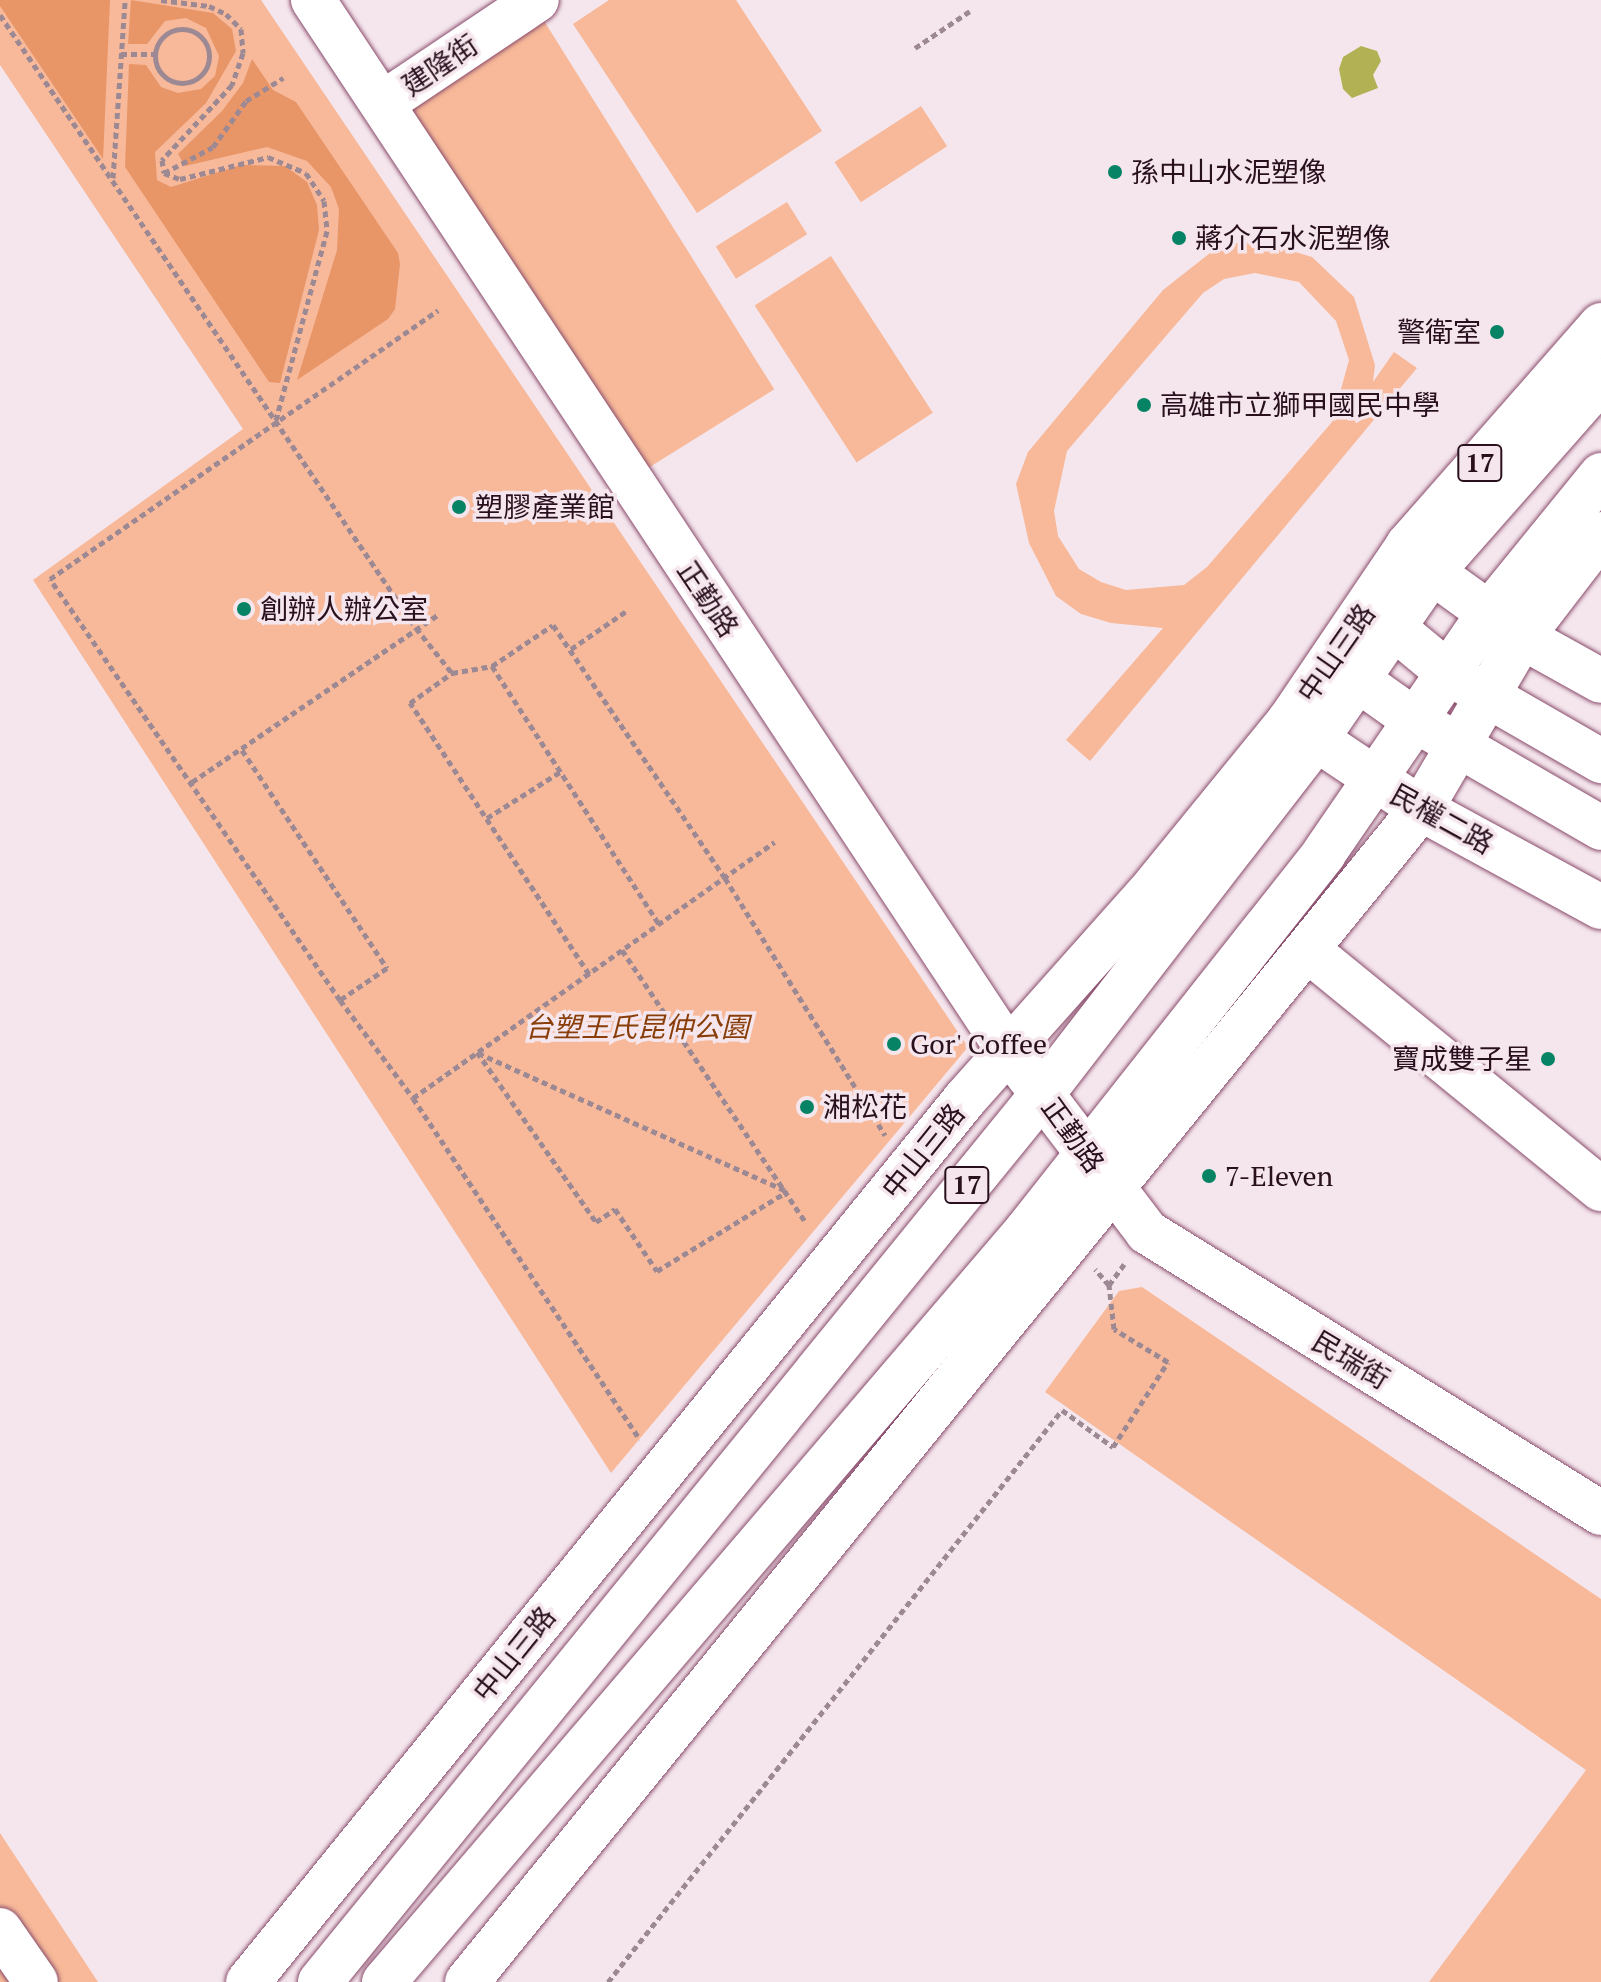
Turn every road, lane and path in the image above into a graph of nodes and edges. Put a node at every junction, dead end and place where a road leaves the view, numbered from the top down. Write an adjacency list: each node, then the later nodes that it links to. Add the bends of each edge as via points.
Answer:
1 (125, 0): 8 (path)
2 (161, 0): 12 (path, via 209,6 226,14 241,29 243,53 232,85 162,160)
3 (313, 0): 11 (main road, 正勤路)
4 (537, 0): 11 (main road, 建隆街)
5 (970, 11): 7 (path)
6 (0, 15): 13 (path)
7 (915, 48)
8 (121, 54): 9 (path); 13 (path)
9 (155, 54): 9 (path, via 161,38 187,29 203,38 209,55 205,72 182,83 159,71)
10 (283, 78): 12 (path, via 246,101 213,147)
11 (383, 103): 52 (main road, 正勤路)
12 (164, 173): 17 (path, via 180,179 268,157 306,173 324,201 327,231)
13 (113, 178): 17 (path)
14 (438, 310): 17 (path)
15 (1601, 325): 20 (main road, 中山三路 / 17)
16 (1601, 380): 20 (main road, 中山三路 / 17)
17 (276, 420): 25 (path); 40 (path, via 257,441 50,579)
18 (1601, 475): 24 (main road)
19 (1601, 534): 24 (main road)
20 (1420, 559): 23 (main road, 中山三路 / 17); 24 (main road)
21 (628, 610): 26 (path)
22 (439, 614): 25 (path)
23 (1381, 618): 28 (main road, 中山三路 / 17); 30 (main road)
24 (1506, 625): 30 (main road); 31 (main road); 32 (main road)
25 (416, 628): 29 (path); 36 (path)
26 (571, 649): 27 (path, via 553,625); 45 (path)
27 (492, 666): 29 (path); 38 (path)
28 (1345, 670): 33 (main road); 34 (main road, 中山三路 / 17)
29 (452, 673): 42 (path, via 410,703)
30 (1448, 673): 32 (main road); 33 (main road)
31 (1601, 681)
32 (1486, 696): 35 (main road); 37 (main road)
33 (1413, 719): 35 (main road); 39 (main road)
34 (1304, 729): 39 (main road, 民權二路); 52 (main road, 中山三路 / 17); 54 (main road, 中山三路 / 17)
35 (1461, 747): 41 (main road); 43 (main road)
36 (242, 750): 40 (path); 51 (path, via 387,968)
37 (1601, 761)
38 (560, 772): 42 (path); 47 (path)
39 (1371, 778): 41 (main road, 民權二路); 57 (main road, via 1324,853)
40 (192, 782): 51 (path)
41 (1421, 809): 46 (main road, 民權二路); 49 (main road)
42 (487, 818): 50 (path)
43 (1601, 828)
44 (775, 842): 45 (path)
45 (725, 878): 47 (path); 56 (path)
46 (1601, 907)
47 (659, 924): 48 (path)
48 (622, 950): 50 (path); 59 (path)
49 (1309, 951): 58 (main road); 60 (main road)
50 (589, 974): 53 (path)
51 (340, 1000): 55 (path)
52 (1007, 1048): 54 (main road, 正勤路); 67 (main road, 中山三路 / 17)
53 (477, 1052): 55 (path); 59 (path); 59 (path, via 596,1222 615,1209 657,1271)
54 (1043, 1093): 57 (main road, 正勤路); 68 (main road, 中山三路 / 17)
55 (413, 1098): 63 (path)
56 (888, 1139)
57 (1086, 1152): 60 (main road, 正勤路); 69 (main road, via 1006,1256)
58 (1601, 1189)
59 (788, 1191): 61 (path)
60 (1113, 1191): 64 (main road, 民瑞街, via 1170,1251); 70 (main road)
61 (805, 1221)
62 (1109, 1285): 71 (path, via 1114,1329 1168,1362 1113,1447 1062,1410)
63 (645, 1448)
64 (1597, 1502)
65 (0, 1930): 66 (main road)
66 (36, 1982)
67 (248, 1982)
68 (320, 1982)
69 (384, 1982)
70 (467, 1982)
71 (608, 1982)

